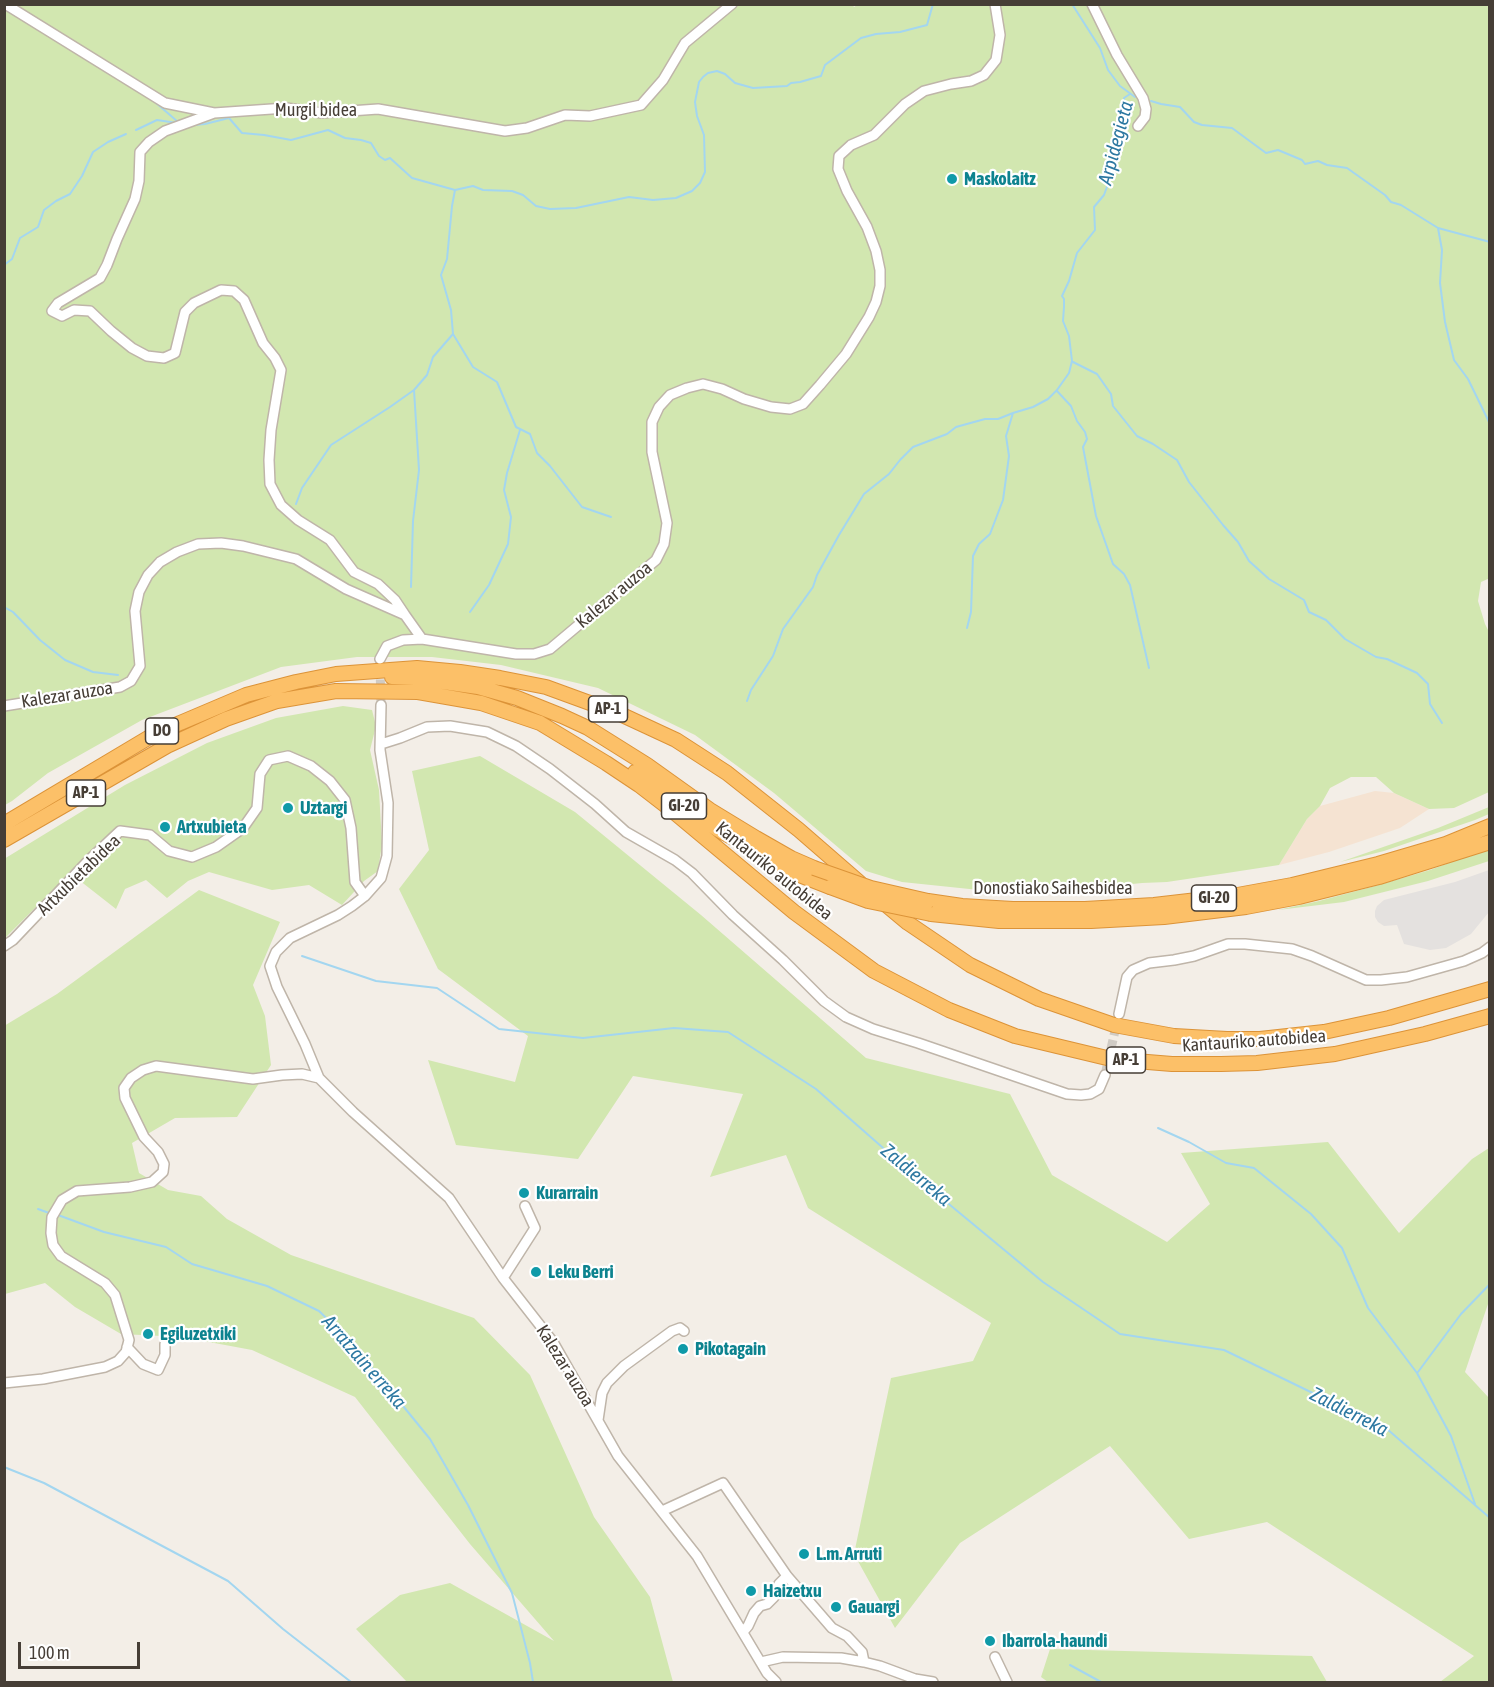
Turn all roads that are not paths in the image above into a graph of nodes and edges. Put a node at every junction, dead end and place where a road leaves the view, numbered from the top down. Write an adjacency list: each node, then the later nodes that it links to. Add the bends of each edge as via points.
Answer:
1 (5, 4): 5 (street, Murgil bidea, via 165,103)
2 (732, 4): 5 (street, Murgil bidea, via 685,43 663,80 642,105 590,116 565,115 505,131 378,109 322,112 286,108)
3 (995, 4): 8 (street, Kalezar auzoa, via 1000,35 996,60 984,75 924,91 874,135 851,145 839,156 838,169 876,251 880,286 869,317 846,354 803,404 790,409 771,407 703,384 670,395 652,422 652,452 667,523 656,561 550,649 516,654)
4 (1092, 4): 6 (street, via 1143,98 1145,117)
5 (214, 113): 7 (street, via 165,131 140,152 135,200 108,265 100,278 58,303 52,311 62,315 74,310 90,311 132,348 147,356 164,358 175,353 185,312 194,303 221,290 234,291 244,300 263,343 281,370 269,460 270,484 281,505 330,540 354,572 378,584)
6 (1138, 126)
7 (405, 615): 8 (street); 11 (street, Kalezar auzoa, via 346,589 296,559 243,546 198,544 160,562 139,592 135,611 140,666 132,681 120,687)
8 (422, 639): 9 (street, Kalezar auzoa, via 387,646)
9 (380, 658)
10 (336, 674): 15 (highway, DO, via 246,695 180,723); 20 (highway, Donostiako Saihesbidea / GI-20, bridge, via 456,683 536,704 588,729 790,858); 23 (highway, Kantauriko autobidea / AP-1, via 417,668 460,672 546,687 620,714 676,740 727,773 908,923 970,965 1039,999 1114,1025 1174,1036 1260,1039 1324,1032 1389,1018)
11 (4, 705)
12 (381, 705): 14 (street, Kalezar auzoa)
13 (540, 723): 17 (highway, Kantauriko autobidea / AP-1, via 481,703 418,692 336,691 277,701 166,746); 20 (highway, Donostiako Saihesbidea / GI-20, bridge, via 613,758 717,829 802,876 868,901); 25 (highway, Kantauriko autobidea / AP-1, via 639,786 794,912 874,971 949,1010 1015,1036 1111,1059 1172,1064 1257,1063 1335,1054)
14 (381, 744): 19 (street, Kalezar auzoa, via 388,803 387,856 381,878); 26 (street, via 427,727 487,732 516,746 626,832 692,873 824,1001 846,1017 1067,1094 1090,1094 1100,1089)
15 (4, 824)
16 (1490, 826): 20 (highway, Donostiako Saihesbidea / GI-20, via 1378,864 1232,896 1085,909)
17 (4, 840)
18 (1490, 842): 20 (highway, Donostiako Saihesbidea / GI-20, via 1379,878 1246,907 1091,921 999,921)
19 (365, 896): 21 (street, Artxubietabidea, via 355,882 345,800 311,766 288,756 269,760 260,774 257,808 243,828 216,847 192,857 169,851 150,835 120,831); 27 (street, Kalezar auzoa, via 338,915 290,938 276,952 270,966)
20 (930, 907)
21 (4, 946)
22 (1490, 947): 24 (street, via 1464,961 1407,977 1366,980 1292,949 1228,944 1133,970 1127,977)
23 (1490, 989)
24 (1119, 1014)
25 (1490, 1016)
26 (1105, 1075)
27 (318, 1078): 29 (street, Kalezar auzoa, via 449,1198); 32 (street, via 302,1074 253,1079 156,1066 131,1078 124,1088 125,1098 144,1137 158,1152 164,1164 163,1173 152,1182 130,1187 77,1191 62,1200 54,1214 51,1233 53,1245 62,1256 105,1283 115,1295 129,1340)
28 (525, 1206): 29 (street, via 535,1228)
29 (503, 1278): 34 (street, Kalezar auzoa, via 553,1342)
30 (684, 1331): 34 (street, via 680,1328 672,1332 607,1383)
31 (165, 1344): 32 (street, via 165,1356 158,1370 143,1364)
32 (127, 1347): 33 (street, via 118,1361 105,1367)
33 (4, 1383)
34 (598, 1420): 35 (street, Kalezar auzoa, via 618,1456)
35 (662, 1512): 36 (street, via 723,1483); 37 (street, Kalezar auzoa, via 697,1556)
36 (787, 1576): 37 (street, via 774,1597 754,1613); 40 (street, via 832,1628 847,1636 862,1652)
37 (743, 1632): 39 (street, Kalezar auzoa)
38 (995, 1657): 43 (street)
39 (761, 1662): 40 (street, via 783,1657); 41 (street, Kalezar auzoa)
40 (864, 1662): 42 (street)
41 (776, 1683)
42 (933, 1683)
43 (1007, 1683)

